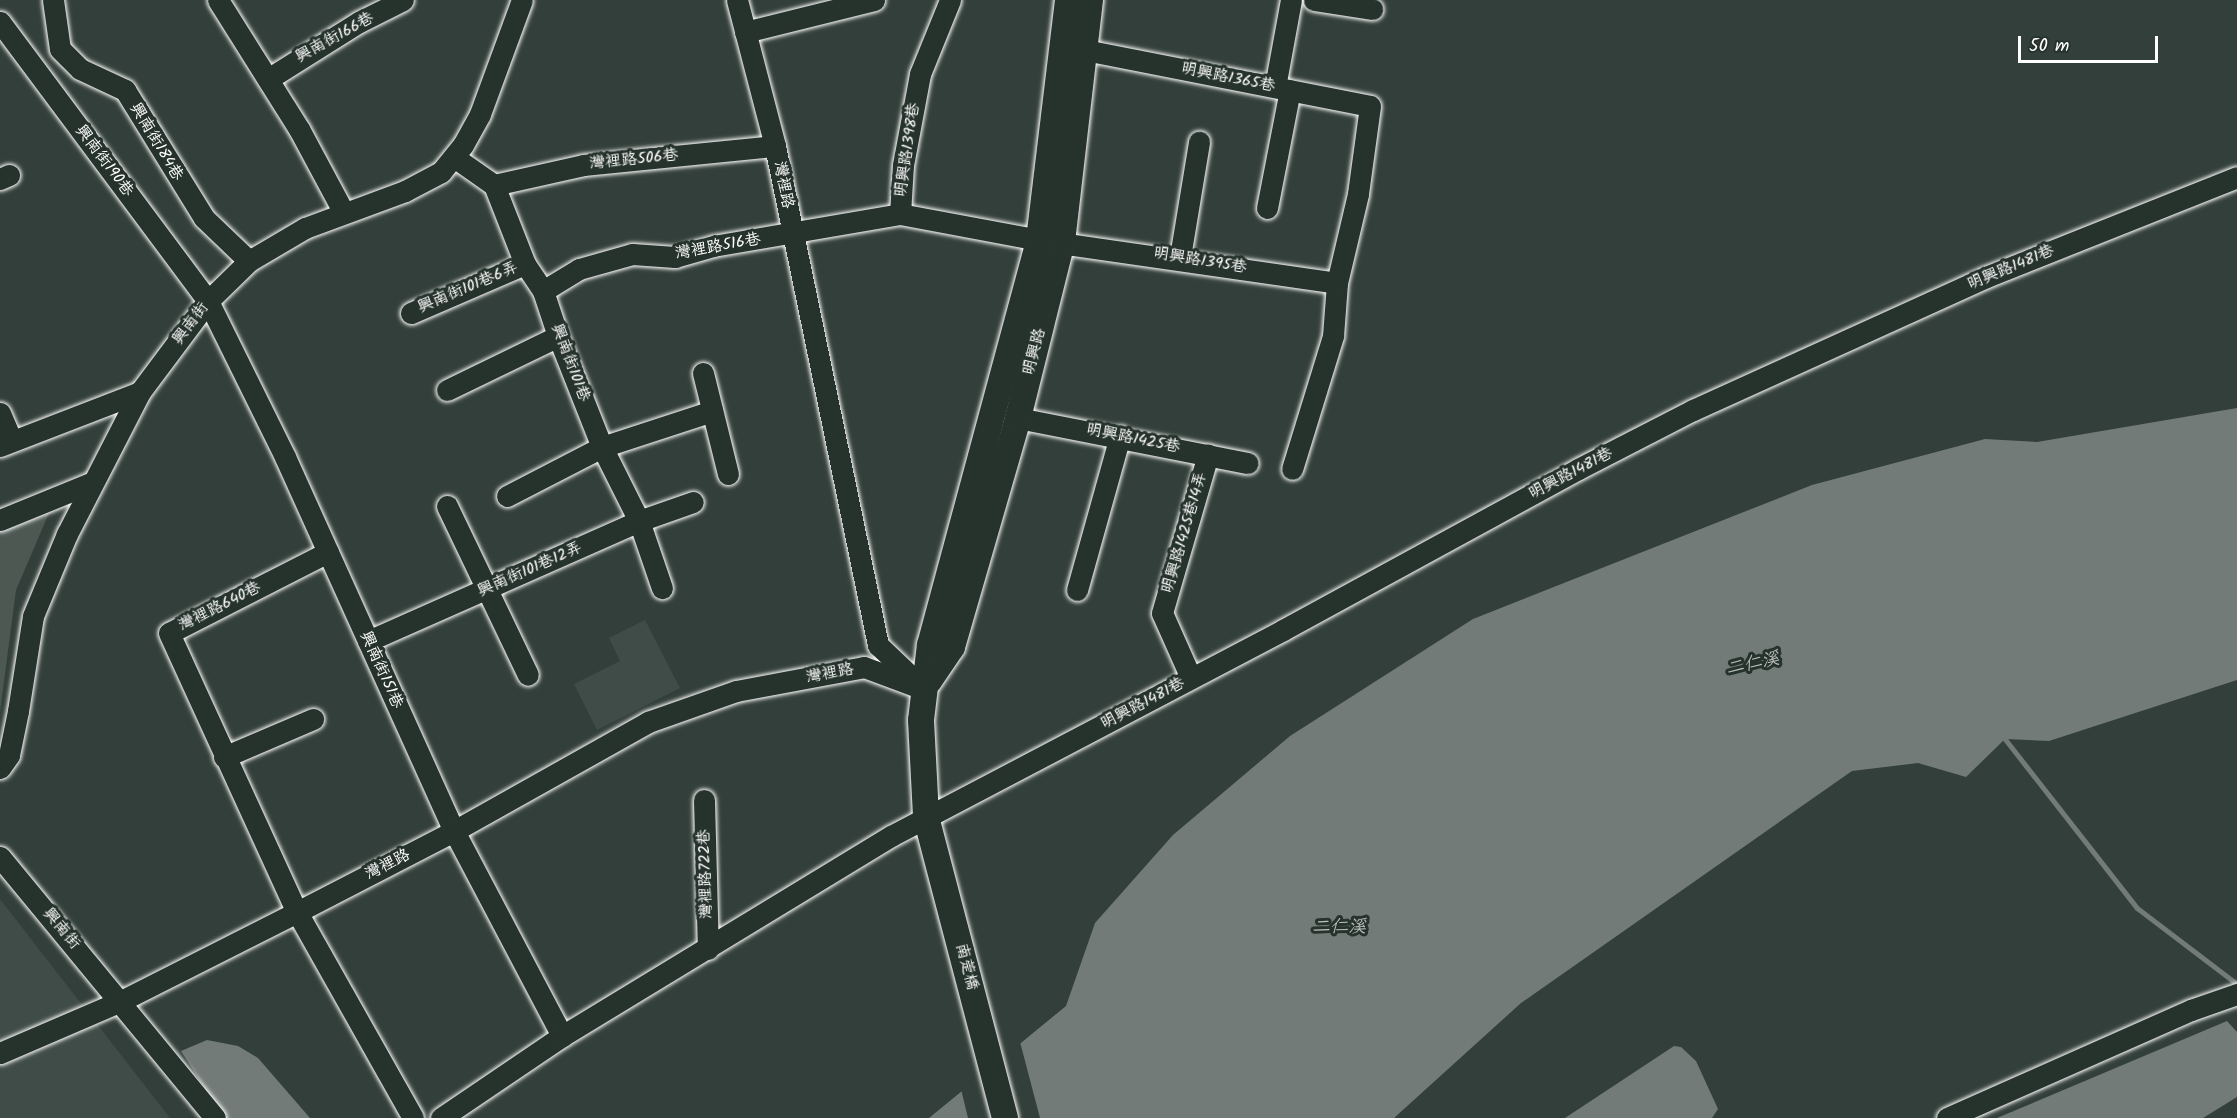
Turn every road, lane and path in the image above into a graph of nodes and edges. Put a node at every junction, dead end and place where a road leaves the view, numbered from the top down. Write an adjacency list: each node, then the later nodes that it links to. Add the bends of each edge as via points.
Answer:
1 (53, 0): 29 (street, 興南街184巷, via 60,49 80,69 126,90 204,218)
2 (218, 0): 16 (street)
3 (403, 0): 16 (street, 興南街166巷, via 359,22)
4 (522, 0): 20 (street, 興南街, via 480,114)
5 (737, 0): 14 (street, 灣裡路)
6 (950, 0): 25 (street, 明興路1398巷, via 920,74 903,165)
7 (1068, 0): 27 (main road, 明興路)
8 (1090, 0): 15 (main road, 明興路)
9 (1291, 0): 17 (street)
10 (1314, 0): 12 (street)
11 (862, 1): 14 (street)
12 (1372, 9)
13 (0, 22): 33 (street, 興南街190巷)
14 (745, 32): 19 (street, 灣裡路)
15 (1085, 50): 17 (street, 明興路1365巷); 27 (main road, 明興路)
16 (268, 79): 24 (street)
17 (1282, 89): 23 (street); 31 (street, 明興路1365巷, via 1370,106 1358,194)
18 (1199, 142): 28 (street)
19 (775, 146): 22 (street, 灣裡路506巷, via 584,165); 26 (street, 灣裡路)
20 (454, 157): 22 (street); 24 (street, 興南街, via 425,182)
21 (2237, 177): 61 (street, 明興路1481巷, via 1986,277 1693,410)
22 (494, 184): 30 (street, 興南街101巷)
23 (1267, 208)
24 (343, 212): 29 (street, 興南街, via 275,243)
25 (900, 214): 26 (street, 灣裡路516巷); 27 (street, 明興路1398巷)
26 (792, 234): 32 (street, 灣裡路516巷, via 713,246 675,257 632,254 579,269); 62 (street, 灣裡路, via 878,645)
27 (1051, 241): 28 (street, 明興路1395巷); 41 (main road, 明興路); 62 (main road, 明興路, via 930,645)
28 (1180, 257): 31 (street, 明興路1395巷)
29 (249, 261): 33 (street, 興南街)
30 (525, 264): 32 (street, 興南街101巷); 34 (street, 興南街101巷6弄)
31 (1337, 283): 47 (street, via 1333,336)
32 (543, 291): 35 (street, 興南街101巷)
33 (208, 301): 38 (street, 興南街); 55 (street, 興南街151巷)
34 (411, 313)
35 (558, 336): 37 (street); 44 (street, 興南街101巷)
36 (703, 373): 39 (street)
37 (447, 390)
38 (140, 392): 43 (street); 49 (street, 興南街)
39 (712, 411): 44 (street); 48 (street)
40 (0, 413): 43 (street)
41 (1018, 418): 42 (street, 明興路1425巷); 62 (main road, 明興路, via 952,647)
42 (1120, 436): 45 (street, 明興路1425巷); 58 (street)
43 (6, 444)
44 (602, 447): 50 (street); 54 (street, 興南街101巷)
45 (1208, 455): 46 (street, 明興路1425巷); 61 (street, 明興路1425巷14弄, via 1162,613)
46 (1248, 463)
47 (1292, 469)
48 (728, 474)
49 (93, 482): 53 (street); 65 (street, 興南街, via 33,616 14,733 9,755)
50 (507, 496)
51 (693, 502): 54 (street, 興南街101巷12弄)
52 (447, 506): 57 (street)
53 (0, 520)
54 (639, 521): 56 (street, 興南街101巷); 57 (street, 興南街101巷12弄)
55 (328, 552): 59 (street, 興南街151巷); 64 (street, 灣裡路640巷, via 169,633)
56 (663, 588)
57 (489, 589): 59 (street, 興南街101巷12弄); 60 (street)
58 (1077, 590)
59 (368, 640): 68 (street, 興南街151巷)
60 (528, 675)
61 (1191, 678): 67 (street, 明興路1481巷)
62 (923, 689): 67 (main road, 明興路, via 921,753); 68 (street, 灣裡路, via 864,668 736,691 648,722)
63 (313, 719): 64 (street)
64 (224, 758): 70 (street, 灣裡路640巷)
65 (0, 768)
66 (704, 800): 71 (street, 灣裡路722巷)
67 (926, 816): 71 (street); 79 (main road, 南萣橋)
68 (454, 831): 70 (street, 灣裡路); 74 (street, 興南街151巷)
69 (0, 857): 73 (street, 興南街)
70 (297, 912): 73 (street, 灣裡路); 77 (street, 灣裡路640巷)
71 (708, 949): 74 (street)
72 (2237, 994): 80 (street, via 2191,1010)
73 (122, 1001): 75 (street); 76 (street, 興南街)
74 (562, 1036): 78 (street)
75 (0, 1053)
76 (214, 1118)
77 (413, 1118)
78 (441, 1118)
79 (1005, 1118)
80 (1947, 1118)

